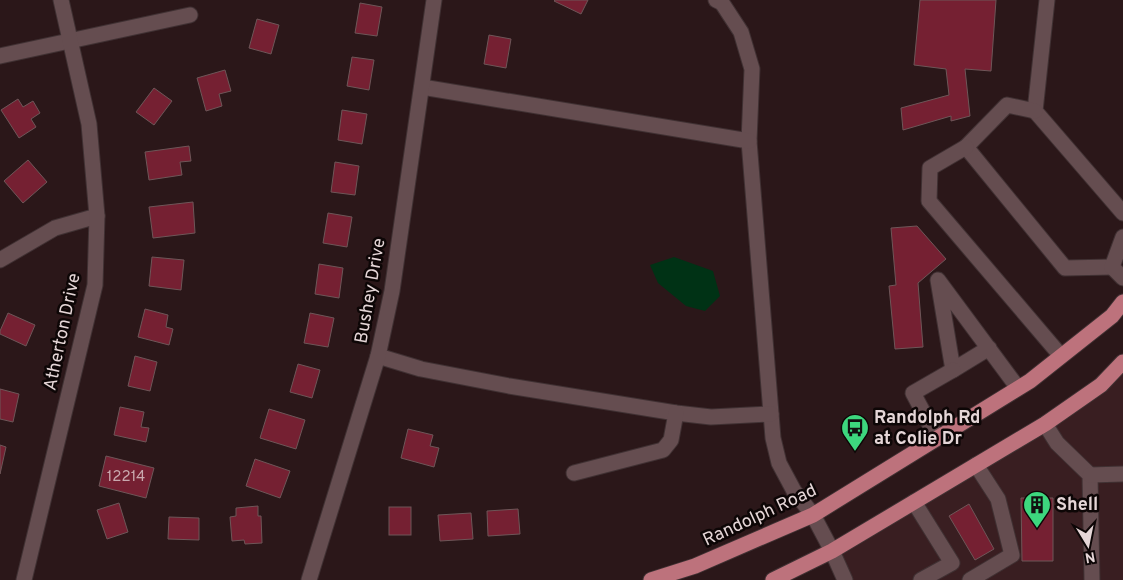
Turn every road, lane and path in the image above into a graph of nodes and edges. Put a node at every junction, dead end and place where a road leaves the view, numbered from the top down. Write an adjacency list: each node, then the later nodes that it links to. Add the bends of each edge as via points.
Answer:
1 (61, 0): 6 (street, Atherton Drive)
2 (434, 0): 8 (street, Bushey Drive)
3 (716, 0): 10 (street, via 722,3 741,32 752,69)
4 (1047, 0): 9 (street)
5 (190, 15): 6 (street)
6 (70, 41): 7 (street); 13 (street, Atherton Drive, via 89,124)
7 (0, 56)
8 (422, 86): 10 (street); 20 (street, Bushey Drive, via 392,291)
9 (1035, 111): 11 (street, via 1007,105); 12 (street)
10 (749, 141): 26 (street)
11 (966, 147): 16 (street, via 1065,268); 21 (street, via 930,168 928,201)
12 (1123, 213)
13 (97, 216): 15 (street, via 55,228); 37 (street, Atherton Drive, via 96,285)
14 (1123, 237): 16 (street)
15 (0, 260)
16 (1112, 267): 17 (street)
17 (1123, 278)
18 (1123, 302): 21 (main road, Randolph Road, via 1112,316)
19 (989, 348): 23 (street); 23 (street, via 938,280); 24 (street)
20 (378, 356): 25 (street, via 421,369); 38 (street, Bushey Drive)
21 (1061, 356): 24 (main road, Randolph Road)
22 (1123, 362): 27 (main road, via 1101,385)
23 (953, 370): 28 (street, via 913,394)
24 (1018, 388): 28 (main road, Randolph Road)
25 (676, 413): 26 (street, via 711,417); 30 (street, via 671,440 663,450)
26 (771, 414): 34 (street, via 779,463 794,491)
27 (1045, 424): 29 (main road); 32 (street, via 1056,443)
28 (937, 438): 34 (main road, Randolph Road)
29 (976, 465): 33 (main road); 44 (street, via 998,499 1012,555)
30 (574, 473)
31 (1123, 474): 32 (street)
32 (1090, 475): 45 (street)
33 (914, 502): 35 (main road); 36 (street)
34 (813, 515): 35 (street); 39 (main road, Randolph Road, via 695,566)
35 (832, 551): 40 (main road); 41 (street)
36 (952, 563): 42 (street); 43 (street)
37 (24, 580)
38 (309, 580)
39 (651, 580)
40 (773, 580)
41 (845, 580)
42 (922, 580)
43 (962, 580)
44 (970, 580)
45 (1092, 580)

